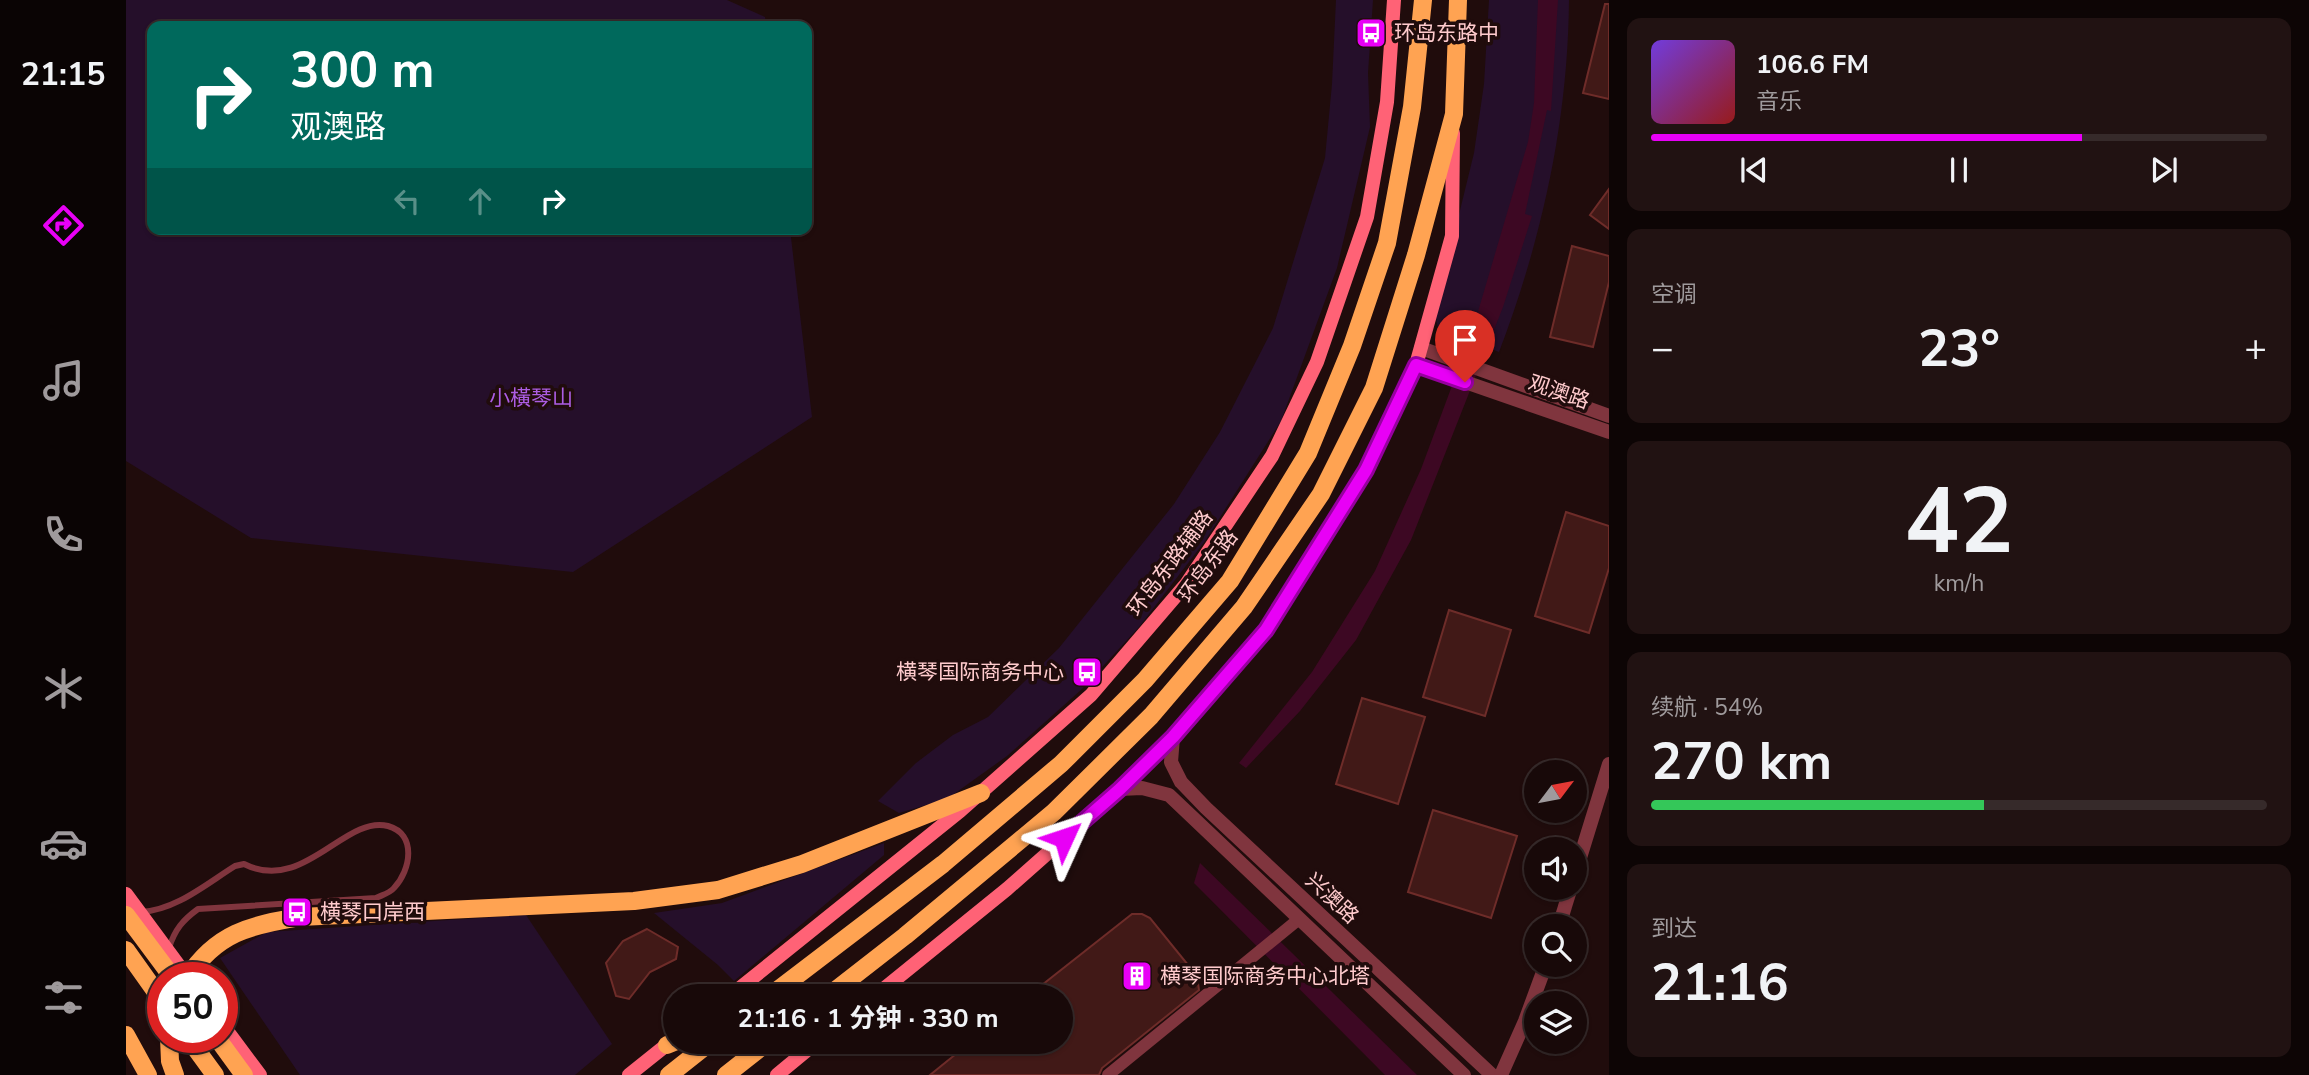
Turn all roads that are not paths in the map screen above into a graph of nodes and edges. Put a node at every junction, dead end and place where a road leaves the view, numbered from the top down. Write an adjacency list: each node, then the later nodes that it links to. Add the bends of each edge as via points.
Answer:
1 (1394, 0): 12 (main road, 环岛东路辅路, via 1387,102 1367,217 1317,362 1272,456 1187,583 1091,695)
2 (1423, 0): 25 (main road, 环岛东路, via 1412,107 1387,243 1352,346 1308,453 1230,582 1145,680 1061,764 943,864)
3 (1458, 0): 4 (main road)
4 (1454, 114): 5 (main road, via 1452,236); 26 (main road, via 1374,388 1321,495 1244,607 1151,716 1054,812)
5 (1421, 348): 6 (main road); 7 (street, 观澳路)
6 (1416, 365): 8 (street, 观澳路); 9 (main road, via 1366,470 1266,630)
7 (1609, 416)
8 (1609, 432)
9 (1173, 737): 11 (main road); 48 (street, 兴澳路, via 1171,762 1181,782)
10 (1609, 764): 13 (street)
11 (1120, 789): 16 (street, 兴澳路, via 1142,788 1169,795); 27 (main road)
12 (981, 793): 21 (main road, via 749,882 634,901 300,917 229,935); 24 (main road, 环岛东路辅路)
13 (1586, 837)
14 (126, 894): 15 (main road)
15 (132, 916): 18 (main road); 18 (lane, via 170,905 244,863 274,871 299,865 368,825 401,832 407,842 409,861 401,879 393,890 376,898 198,909 178,926); 19 (main road)
16 (1299, 919): 46 (street); 47 (street, 兴澳路)
17 (126, 950): 23 (main road)
18 (168, 950): 20 (main road)
19 (162, 962)
20 (177, 962)
21 (200, 962)
22 (1541, 977): 49 (street)
23 (147, 980)
24 (745, 984)
25 (786, 984)
26 (843, 984)
27 (890, 984)
28 (126, 1035): 37 (main road)
29 (238, 1045): 41 (main road)
30 (663, 1050): 42 (main road)
31 (170, 1053): 38 (main road)
32 (199, 1053): 39 (main road)
33 (227, 1053): 40 (main road)
34 (696, 1054): 43 (main road)
35 (753, 1054): 44 (main road)
36 (802, 1054): 45 (main road)
37 (148, 1075)
38 (175, 1075)
39 (215, 1075)
40 (244, 1075)
41 (260, 1075)
42 (629, 1075)
43 (669, 1075)
44 (726, 1075)
45 (777, 1075)
46 (1108, 1075)
47 (1464, 1075)
48 (1492, 1075)
49 (1501, 1075)

